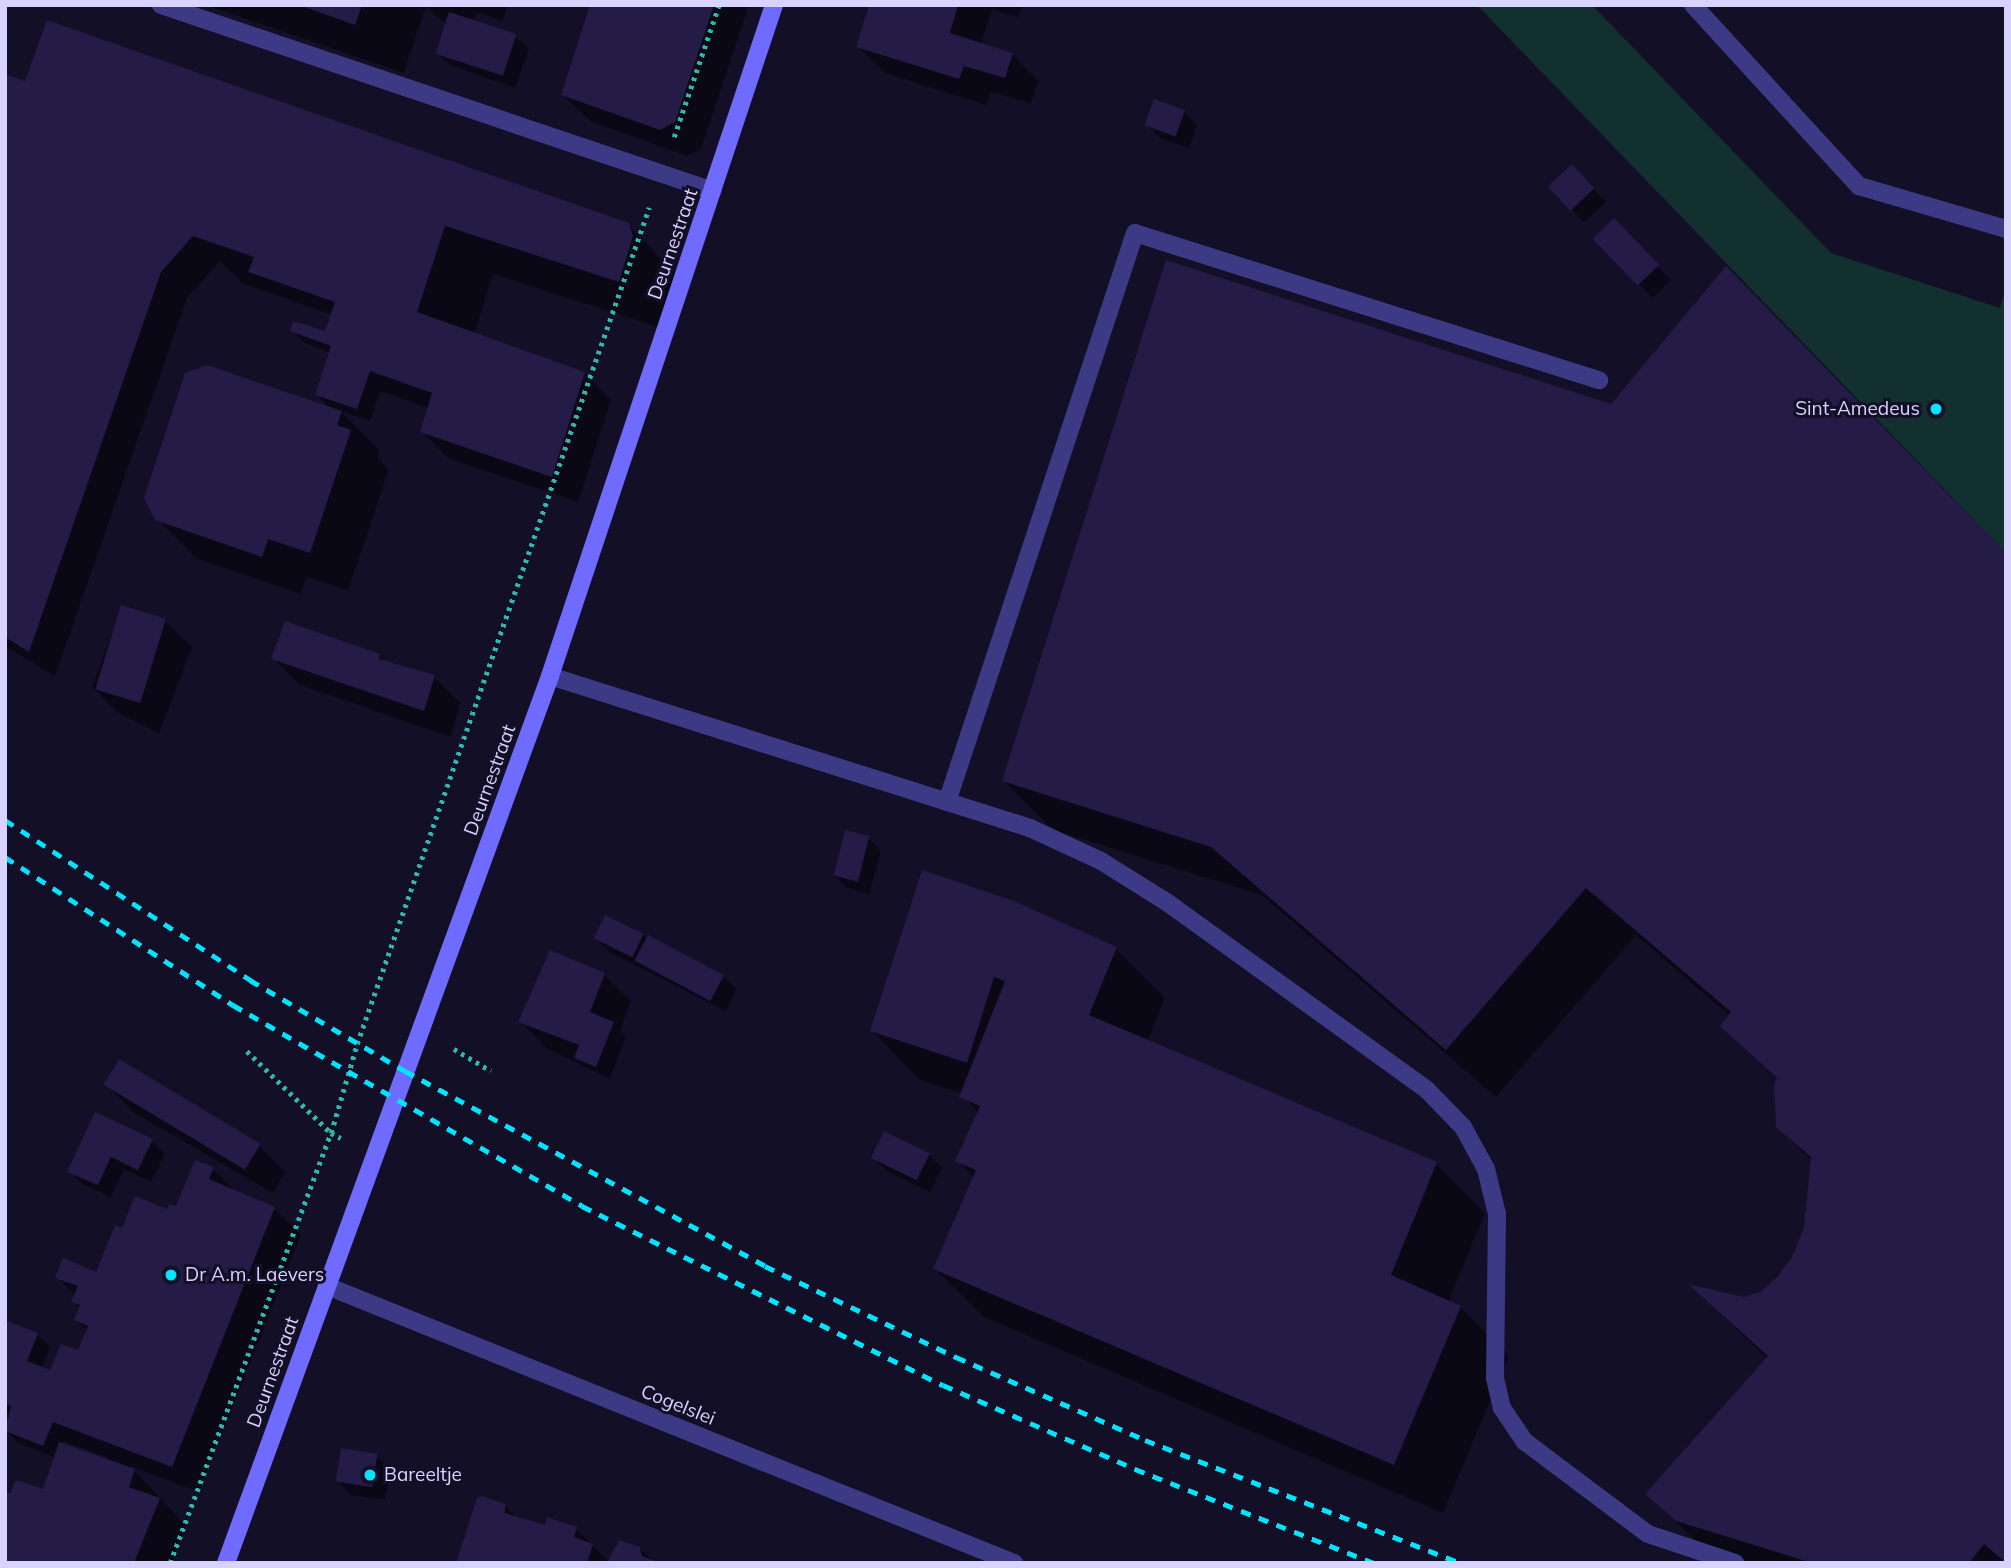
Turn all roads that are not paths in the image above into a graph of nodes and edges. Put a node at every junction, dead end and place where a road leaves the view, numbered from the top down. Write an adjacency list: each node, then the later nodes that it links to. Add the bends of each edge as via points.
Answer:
1 (161, 5): 4 (street)
2 (774, 5): 4 (street, Deurnestraat)
3 (1693, 5): 5 (street, via 1859,186)
4 (713, 191): 7 (street, Deurnestraat)
5 (2006, 229)
6 (1599, 380): 8 (street, via 1135,233)
7 (550, 676): 8 (street); 9 (street, Deurnestraat)
8 (947, 802): 12 (street, via 1030,828 1101,860 1427,1090 1463,1127 1486,1169 1497,1214 1495,1378 1502,1408 1524,1441 1648,1534)
9 (327, 1286): 10 (street, Deurnestraat); 11 (street, Cogelslei)
10 (226, 1563)
11 (1014, 1563)
12 (1735, 1563)

